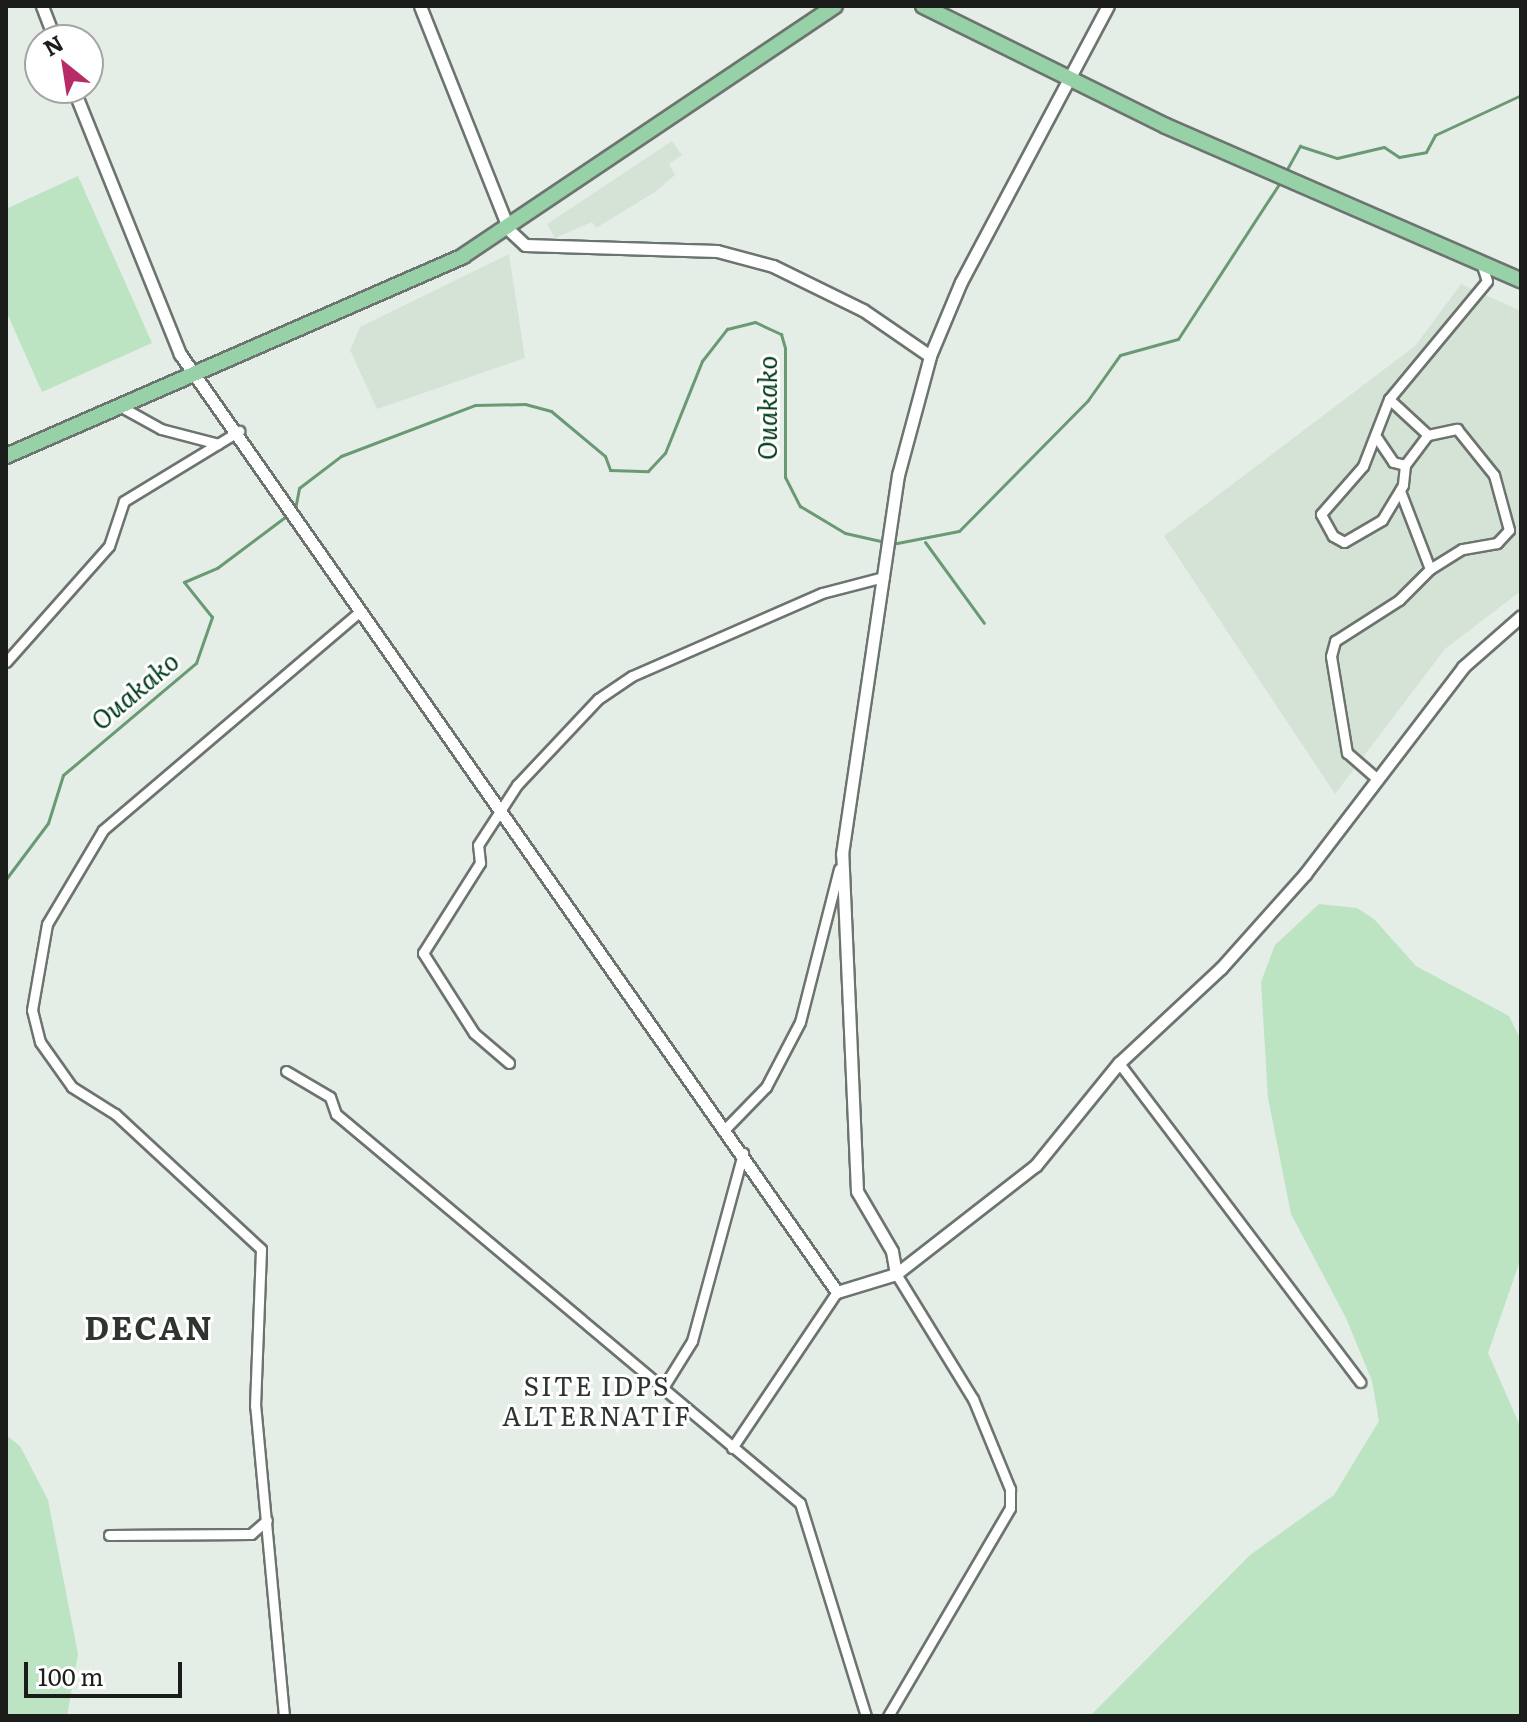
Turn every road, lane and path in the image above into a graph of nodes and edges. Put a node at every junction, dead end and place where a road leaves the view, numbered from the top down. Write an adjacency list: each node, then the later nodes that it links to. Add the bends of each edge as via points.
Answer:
1 (420, 6): 9 (street)
2 (819, 6): 6 (main road)
3 (835, 6): 6 (main road)
4 (923, 6): 7 (main road)
5 (1108, 6): 7 (street)
6 (805, 21): 9 (main road)
7 (1073, 78): 10 (main road, via 1305,189); 12 (street, via 961,282)
8 (79, 104): 13 (street, via 158,311 180,354)
9 (509, 230): 12 (street, via 525,245 717,251 773,266 863,310); 13 (main road, via 280,341)
10 (1481, 263): 11 (main road); 14 (street, via 1487,281)
11 (1521, 280)
12 (930, 356): 24 (street)
13 (199, 372): 15 (main road); 16 (street)
14 (1389, 399): 17 (street); 18 (street)
15 (125, 409): 19 (street, via 161,429); 20 (main road)
16 (239, 431): 19 (street); 25 (street)
17 (1428, 435): 21 (street); 23 (street, via 1457,429 1479,453 1494,475 1509,530 1497,543 1462,549)
18 (1377, 438): 21 (street, via 1393,462); 22 (street, via 1321,514 1324,523 1344,542 1352,539 1382,520)
19 (218, 444): 27 (street, via 124,501 109,546)
20 (6, 456)
21 (1405, 465): 22 (street)
22 (1400, 491): 23 (street)
23 (1430, 569): 28 (street, via 1335,641 1331,656 1347,753)
24 (884, 577): 29 (street, via 822,593 632,676 598,699); 30 (street)
25 (359, 612): 29 (street); 41 (street, via 103,830 37,948 35,1024 72,1087 115,1114 261,1249 255,1406)
26 (1521, 616): 28 (street, via 1463,667)
27 (6, 662)
28 (1375, 777): 32 (street, via 1305,874 1231,956)
29 (498, 810): 31 (street, via 478,845 480,863 423,953 474,1033); 34 (street)
30 (842, 854): 34 (street, via 800,1022 766,1087); 36 (street, via 857,1191 892,1251)
31 (509, 1063)
32 (1119, 1063): 36 (street, via 1036,1165); 38 (street)
33 (286, 1071): 39 (street, via 330,1097 336,1114)
34 (726, 1128): 35 (street)
35 (743, 1153): 37 (street); 39 (street, via 692,1341)
36 (896, 1274): 37 (street); 45 (street, via 973,1399 1010,1489 1010,1508)
37 (837, 1292): 40 (street)
38 (1360, 1382)
39 (661, 1391): 40 (street)
40 (732, 1448): 44 (street, via 808,1518)
41 (267, 1520): 42 (street, via 251,1534); 43 (street)
42 (109, 1535)
43 (284, 1716)
44 (866, 1716)
45 (888, 1716)

